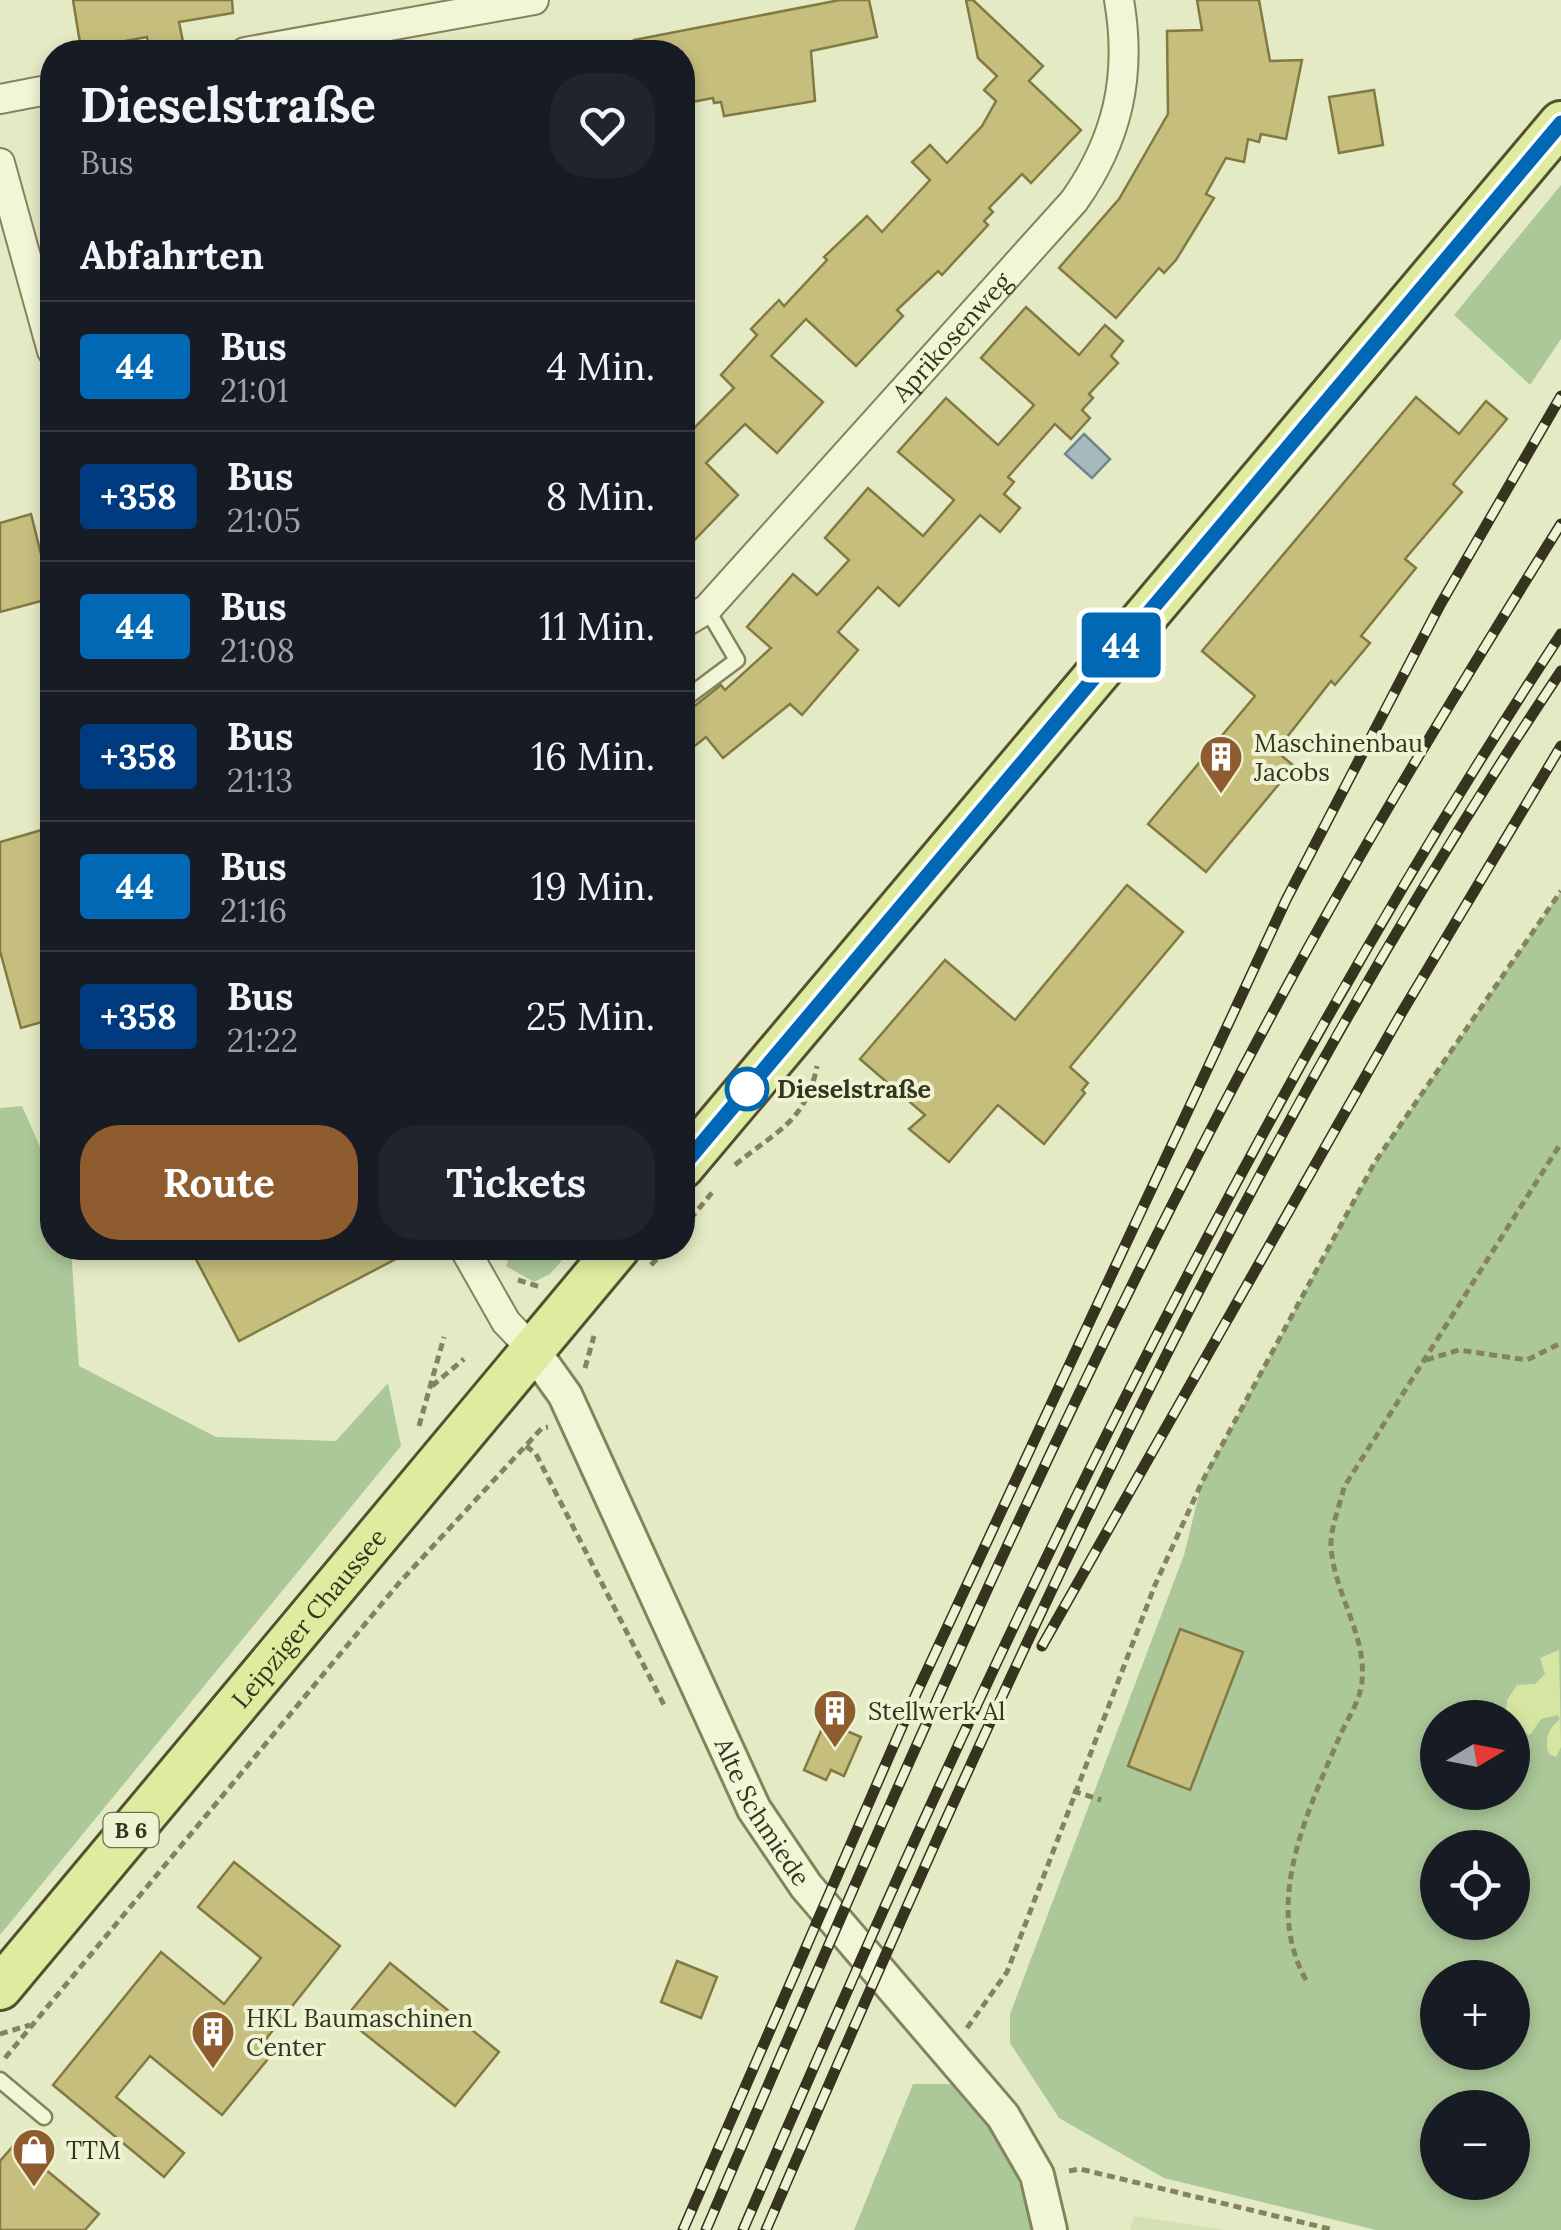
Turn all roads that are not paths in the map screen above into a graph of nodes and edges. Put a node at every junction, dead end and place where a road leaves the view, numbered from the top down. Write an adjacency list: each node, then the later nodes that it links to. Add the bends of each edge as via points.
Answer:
1 (534, 0): 3 (street)
2 (1119, 0): 9 (street, Aprikosenweg, via 1122,93 1099,166)
3 (318, 40)
4 (40, 91): 5 (street)
5 (0, 99)
6 (1561, 124): 12 (main road)
7 (0, 163): 8 (street)
8 (40, 308)
9 (707, 609): 10 (street, Aprikosenweg); 11 (lane, via 737,660)
10 (695, 616)
11 (695, 692)
12 (695, 1152)
13 (471, 1260): 15 (street, via 506,1322)
14 (631, 1260): 15 (main road, Leipziger Chaussee / B 6)
15 (532, 1349): 16 (main road, Leipziger Chaussee / B 6); 19 (street, Alte Schmiede, via 565,1395 778,1850 1003,2116 1037,2174)
16 (0, 1988)
17 (0, 2080): 18 (lane)
18 (44, 2117)
19 (1050, 2230)

